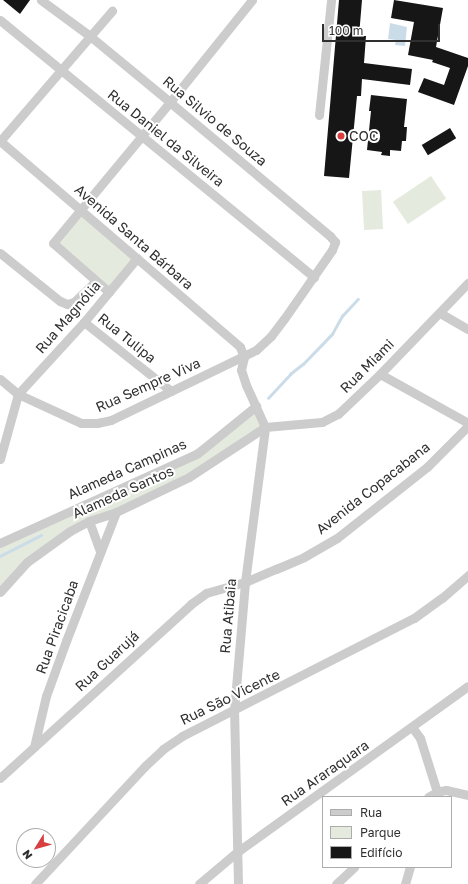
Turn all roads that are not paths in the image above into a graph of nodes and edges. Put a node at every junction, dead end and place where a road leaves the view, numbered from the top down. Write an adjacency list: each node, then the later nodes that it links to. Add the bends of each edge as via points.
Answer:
1 (41, 0): 6 (street, Rua Silvio de Souza)
2 (252, 0): 8 (street)
3 (332, 0): 9 (street)
4 (112, 11): 6 (street)
5 (0, 20): 7 (street, Rua Daniel da Silveira)
6 (90, 36): 7 (street); 8 (street, Rua Silvio de Souza)
7 (61, 70): 10 (street, Rua Daniel da Silveira); 11 (street)
8 (170, 102): 10 (street); 15 (street, Rua Silvio de Souza, via 335,242)
9 (319, 115)
10 (142, 136): 12 (street); 15 (street, Rua Daniel da Silveira)
11 (0, 141): 12 (street, Avenida Santa Bárbara)
12 (81, 209): 14 (street, Avenida Santa Bárbara); 16 (street, via 53,243)
13 (0, 253): 16 (street, via 67,304 74,302)
14 (137, 258): 18 (street, Rua Magnólia); 22 (street, Avenida Santa Bárbara, via 240,347)
15 (314, 277): 22 (street, Rua Sempre Viva, via 271,336)
16 (96, 281): 18 (street)
17 (468, 283): 19 (street, Rua Miami)
18 (109, 292): 20 (street, Rua Magnólia)
19 (440, 313): 21 (street); 23 (street, Rua Miami)
20 (84, 322): 25 (street, Rua Tulipa); 26 (street, Rua Magnólia)
21 (468, 329)
22 (244, 357): 25 (street, Rua Sempre Viva); 27 (street, via 241,370)
23 (380, 374): 28 (street); 30 (street, Rua Miami, via 338,414 322,422)
24 (0, 379): 26 (street, Rua Sempre Viva)
25 (170, 391): 26 (street, Rua Sempre Viva, via 112,420 97,423 81,423)
26 (18, 394): 31 (street)
27 (256, 406): 30 (street); 34 (street, Alameda Campinas, via 198,453)
28 (468, 423)
29 (468, 426): 37 (street, Avenida Copacabana, via 427,467 337,538 304,557)
30 (265, 427): 32 (street, Alameda Santos, via 189,477); 37 (street, Rua Atibaia)
31 (0, 459)
32 (116, 512): 33 (street, Alameda Santos); 35 (street, Rua Piracicaba)
33 (89, 521): 35 (street); 38 (street, Alameda Santos, via 56,540 27,562)
34 (0, 543)
35 (100, 552): 41 (street, Rua Piracicaba, via 66,640)
36 (468, 575): 40 (street, Rua São Vicente, via 414,618)
37 (244, 582): 40 (street, Rua Atibaia); 43 (street, Rua Guarujá, via 206,593 191,604)
38 (0, 592)
39 (468, 686): 42 (street, Rua Araraquara)
40 (234, 711): 49 (street, Rua Atibaia); 52 (street, Rua São Vicente, via 182,736 163,749)
41 (42, 714): 43 (street); 44 (street, Rua Piracicaba)
42 (412, 727): 46 (street, via 420,738); 49 (street, Rua Araraquara)
43 (54, 730): 44 (street, Rua Guarujá)
44 (34, 747): 45 (street, Rua Guarujá)
45 (0, 778)
46 (438, 792): 47 (street, via 446,790); 48 (street)
47 (468, 795)
48 (430, 796)
49 (237, 852): 53 (street, Rua Araraquara); 54 (street, Rua Atibaia)
50 (353, 868): 55 (street)
51 (410, 868): 56 (street)
52 (35, 884)
53 (199, 884)
54 (238, 884)
55 (336, 884)
56 (405, 884)

